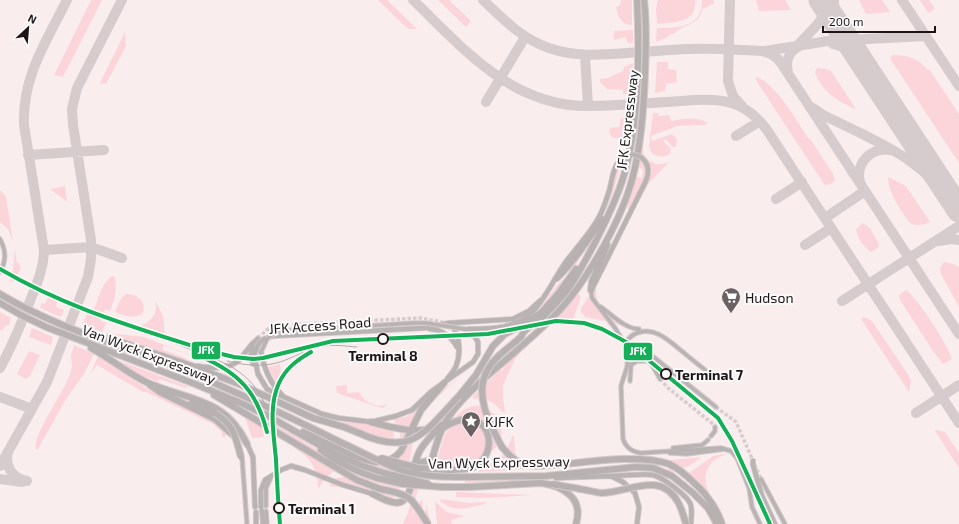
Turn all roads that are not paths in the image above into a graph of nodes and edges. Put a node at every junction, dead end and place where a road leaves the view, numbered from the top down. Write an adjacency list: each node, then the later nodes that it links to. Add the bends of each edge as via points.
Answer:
1 (636, 0): 3 (highway, JFK Expressway, via 637,76 632,129 625,170)
2 (644, 0): 4 (highway, JFK Expressway, via 646,55 640,137 632,180)
3 (613, 203): 5 (highway, JFK Expressway); 8 (highway, via 580,251)
4 (614, 224): 9 (highway); 40 (highway, JFK Expressway, via 591,266 560,310 473,390)
5 (600, 232): 27 (highway, bridge, via 547,307 499,339 459,396 429,429 410,440 384,443 375,440 344,427 312,418 226,378); 69 (highway, JFK Expressway, bridge, via 570,287 549,314 522,335 488,368 482,400 493,431 502,447 522,464 549,465 619,459 668,464 700,487)
6 (0, 239): 7 (street, via 5,258)
7 (0, 272)
8 (557, 278): 9 (street, bridge, via 564,264 598,219 619,161 628,155 636,155 644,160 648,170 646,181); 11 (street)
9 (591, 290): 13 (street, via 592,298)
10 (0, 294): 18 (highway, Van Wyck Expressway, via 40,315)
11 (541, 300): 14 (street, via 529,311 512,318); 16 (street, via 536,310 523,320 508,326)
12 (0, 304): 20 (highway, Van Wyck Expressway, via 34,322)
13 (597, 304): 17 (street, via 628,326); 22 (street)
14 (447, 324): 15 (street); 16 (street, bridge); 23 (street, via 457,333); 24 (street, bridge, via 420,323 282,331 269,337)
15 (425, 328): 23 (street, via 448,335); 28 (street, JFK Access Road, via 270,337 259,344 254,352)
16 (464, 329): 33 (street, via 473,334 478,342 475,359)
17 (639, 329)
18 (84, 333): 27 (highway, via 92,332); 45 (highway, Van Wyck Expressway, bridge, via 223,387)
19 (258, 338): 21 (street)
20 (78, 339): 32 (highway); 34 (highway, Van Wyck Expressway)
21 (253, 343): 27 (street, via 238,361 231,365 216,368); 28 (street, via 251,358)
22 (625, 344): 25 (street); 29 (street, via 631,335 641,332 655,333 661,335 712,376); 37 (street, via 635,344 646,351)
23 (458, 350): 33 (street, via 456,366)
24 (261, 352): 35 (street, via 270,380)
25 (628, 356): 26 (street); 44 (street, via 621,386 623,439 632,451)
26 (631, 365): 30 (street, via 637,361 647,361); 31 (street)
27 (192, 366)
28 (258, 374): 35 (street, JFK Access Road, via 263,384)
29 (717, 374)
30 (660, 379)
31 (630, 381)
32 (146, 382): 36 (highway, via 156,390); 43 (highway, via 190,396 214,407 233,421)
33 (444, 383): 38 (highway, via 421,410 401,451 394,458 383,462 360,459); 39 (street, via 412,410)
34 (195, 384): 38 (highway, Van Wyck Expressway); 62 (highway, bridge, via 357,480 406,495 414,502)
35 (286, 398): 39 (street, JFK Access Road, via 324,415)
36 (178, 400): 46 (highway, via 223,425 238,441); 46 (highway, bridge, via 215,413 228,423 234,431)
37 (716, 407)
38 (258, 411): 42 (highway, Van Wyck Expressway)
39 (371, 422): 40 (highway, via 396,429 423,430)
40 (443, 425): 45 (highway, bridge, via 465,419 478,422 489,438 483,460 472,468 444,470 398,464); 48 (highway, via 420,449); 48 (highway, JFK Expressway, via 432,460)
41 (715, 427): 44 (street, via 704,444 673,448)
42 (311, 441): 54 (highway, Van Wyck Expressway, bridge, via 341,457 384,473); 54 (highway, bridge, via 339,462 377,478 415,486)
43 (247, 444): 46 (street); 59 (street, via 253,457)
44 (665, 452): 70 (street, via 722,448 731,451 744,475 751,504)
45 (364, 453): 51 (highway, Van Wyck Expressway, bridge, via 393,467 411,472 435,476)
46 (241, 454): 58 (street)
47 (753, 461): 71 (street, via 762,496)
48 (414, 464): 56 (highway, via 410,490 404,500 392,503)
49 (274, 474): 56 (street, via 286,467 295,467 343,486); 57 (street, via 266,488); 57 (street, via 265,480 261,490)
50 (611, 476): 51 (street, via 488,479); 64 (street, via 623,482 635,493 639,507); 66 (street, via 653,475 663,480 689,502)
51 (472, 477): 55 (highway, Van Wyck Expressway, via 546,476 648,467 662,471)
52 (761, 479): 72 (street)
53 (552, 484): 54 (highway, Van Wyck Expressway); 63 (highway, via 561,488 575,501 578,512); 65 (highway, Van Wyck Expressway, bridge, via 600,493 654,484 665,488 673,496 679,504)
54 (442, 487)
55 (693, 492): 67 (highway); 68 (highway, via 708,508)
56 (374, 494)
57 (264, 509): 60 (street); 61 (street)
58 (246, 524)
59 (256, 524)
60 (263, 524)
61 (267, 524)
62 (428, 524)
63 (576, 524)
64 (637, 524)
65 (686, 524)
66 (691, 524)
67 (713, 524)
68 (717, 524)
69 (722, 524)
70 (760, 524)
71 (775, 524)
72 (785, 524)

